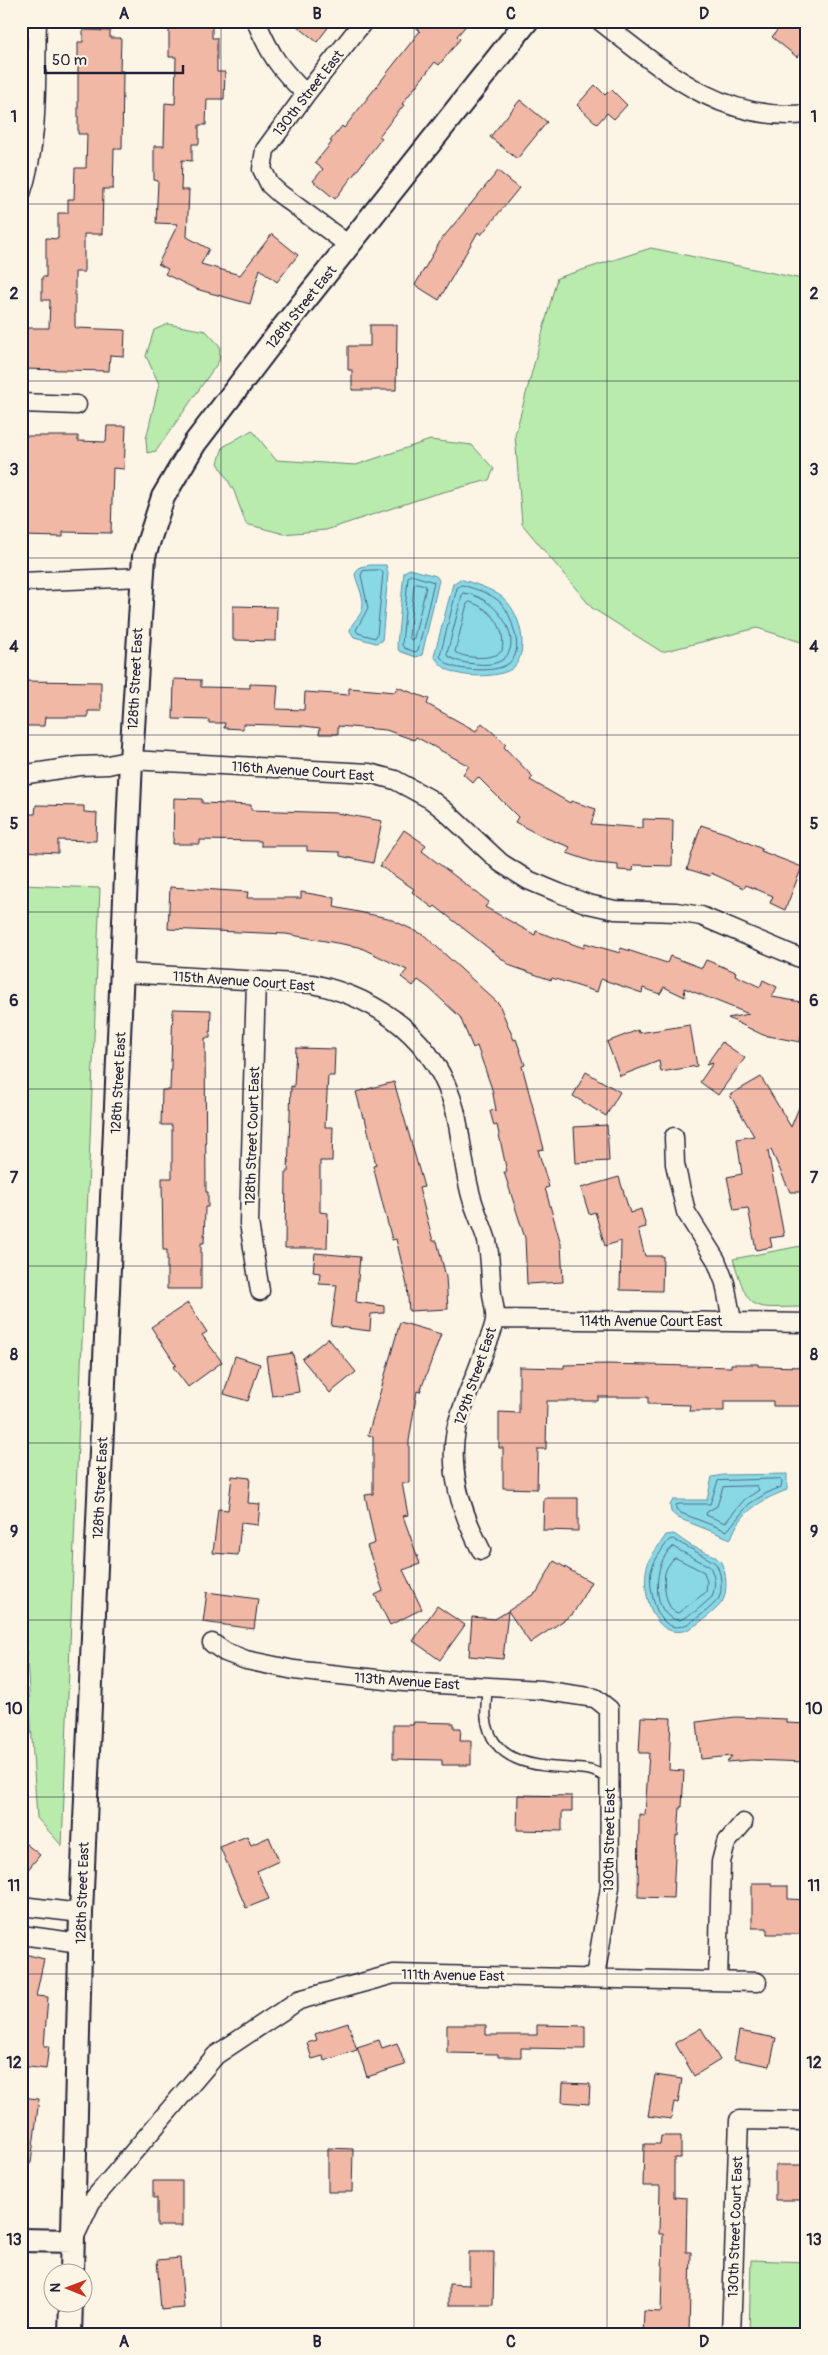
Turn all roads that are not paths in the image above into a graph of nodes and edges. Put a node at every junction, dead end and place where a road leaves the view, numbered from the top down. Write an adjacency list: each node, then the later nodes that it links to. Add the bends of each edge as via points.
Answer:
1 (37, 21): 6 (street)
2 (256, 21): 7 (street, via 282,71)
3 (364, 21): 7 (street, 130th Street East)
4 (528, 21): 10 (street, 128th Street East)
5 (600, 21): 8 (street, via 649,60 716,101 764,114)
6 (29, 51): 9 (street, via 34,139)
7 (306, 94): 10 (street, 130th Street East, via 265,150 262,169 270,185 280,194)
8 (807, 114)
9 (21, 194)
10 (350, 246): 13 (street, 128th Street East, via 195,443 163,497 149,536)
11 (21, 403): 12 (street)
12 (77, 405)
13 (142, 578): 14 (street); 15 (street, 128th Street East)
14 (21, 582)
15 (131, 760): 16 (street, 116th Avenue Court East); 17 (street, 116th Avenue Court East, via 369,773 394,780 444,810 501,864 559,894 615,910 700,916); 18 (street, 128th Street East)
16 (21, 775)
17 (807, 961)
18 (123, 973): 19 (street, 115th Avenue Court East); 33 (street, 128th Street East)
19 (256, 981): 20 (street, 115th Avenue Court East, via 313,984 356,997 380,1009); 22 (street, 128th Street Court East, via 250,1223)
20 (412, 1035): 23 (street, 129th Street East, via 443,1077 455,1110 465,1173 487,1243)
21 (674, 1137): 24 (street, via 675,1164 686,1212 716,1260 725,1283)
22 (260, 1291)
23 (495, 1320): 24 (street, 114th Avenue Court East); 26 (street, 129th Street East, via 461,1414 454,1449 459,1498)
24 (732, 1321): 25 (street, 114th Avenue Court East)
25 (807, 1323)
26 (481, 1550)
27 (212, 1644): 28 (street, 113th Avenue East, via 246,1660 294,1670 404,1682)
28 (487, 1686): 29 (street, 113th Avenue East, via 559,1692 595,1698); 30 (lane, via 489,1731 506,1753 535,1766 594,1770)
29 (604, 1704): 30 (street, 130th Street East, via 609,1709)
30 (609, 1781): 36 (street, 130th Street East, via 610,1887)
31 (742, 1823): 37 (street, via 726,1843 721,1862)
32 (21, 1906): 33 (street)
33 (81, 1913): 35 (street, 128th Street East)
34 (21, 1935): 35 (street)
35 (80, 1943): 41 (street, 128th Street East)
36 (594, 1978): 37 (street, 111th Avenue East); 41 (street, 111th Avenue East, via 394,1974 299,2000 216,2055 91,2202)
37 (718, 1981): 38 (street, 111th Avenue East)
38 (757, 1982)
39 (807, 2122): 45 (street, 130th Street Court East, via 740,2120)
40 (21, 2240): 41 (street)
41 (73, 2240): 42 (street, 128th Street East)
42 (72, 2262)
43 (71, 2312): 44 (street)
44 (70, 2334)
45 (731, 2334)

